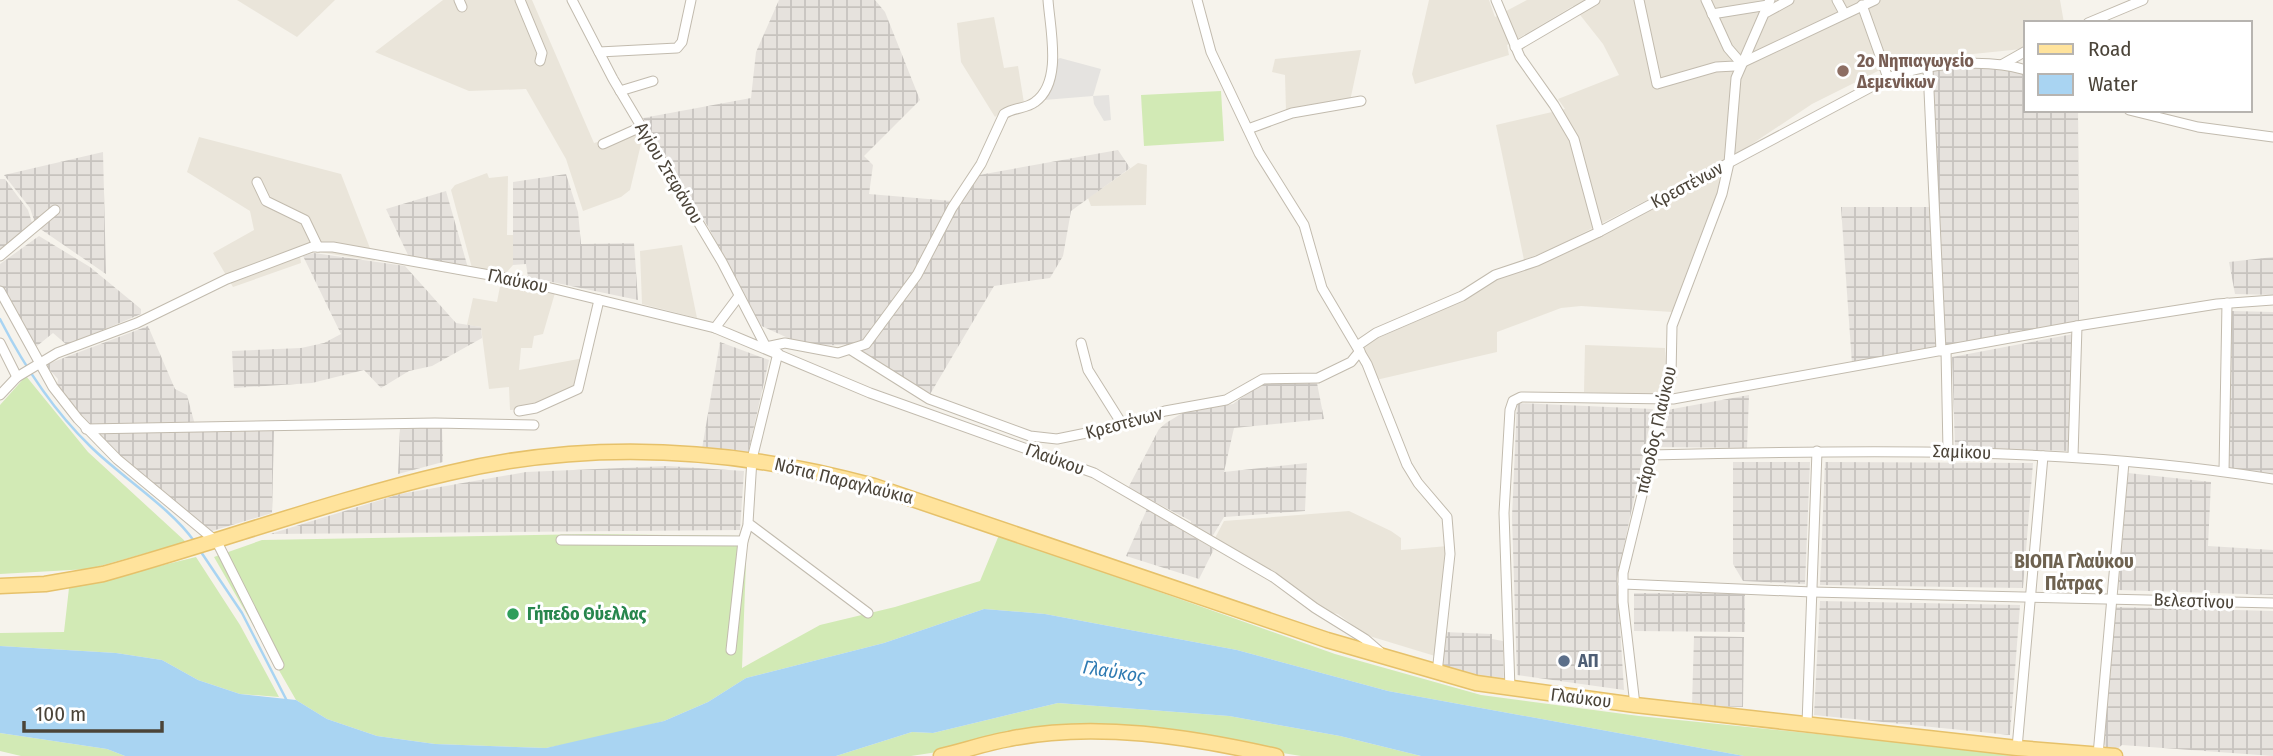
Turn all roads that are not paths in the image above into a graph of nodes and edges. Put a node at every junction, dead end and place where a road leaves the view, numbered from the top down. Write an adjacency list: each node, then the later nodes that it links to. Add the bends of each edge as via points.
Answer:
1 (520, 0): 22 (street, via 542,53)
2 (572, 0): 20 (street, Αγίου Στεφάνου)
3 (691, 0): 20 (street, via 677,48)
4 (1048, 0): 53 (street, via 1052,67 1045,92 1034,104 1004,114 981,164 917,275 866,344)
5 (1196, 0): 33 (street, via 1211,52)
6 (1496, 0): 19 (street)
7 (1595, 0): 19 (street)
8 (1639, 0): 23 (street, via 1657,84)
9 (1706, 0): 17 (street)
10 (1789, 0): 15 (street)
11 (1837, 0): 16 (street)
12 (1875, 0): 14 (street)
13 (2142, 0): 18 (street)
14 (1862, 5): 16 (street); 27 (street)
15 (1768, 6): 17 (street); 23 (street, πάροδος Γλαύκου)
16 (1844, 13): 23 (street)
17 (1712, 14): 23 (street, via 1728,48)
18 (2093, 21)
19 (1515, 47): 39 (street, via 1574,139)
20 (599, 52): 29 (street, Αγίου Στεφάνου)
21 (2024, 52): 24 (street)
22 (540, 61)
23 (1741, 63): 36 (street, πάροδος Γλαύκου, via 1734,86)
24 (2003, 64): 25 (street, Κρεστένων); 26 (street, Κρεστένων)
25 (1928, 69): 27 (street, Κρεστένων); 54 (street)
26 (2024, 69)
27 (1888, 78): 36 (street, Κρεστένων)
28 (653, 81): 29 (street)
29 (620, 91): 32 (street, Αγίου Στεφάνου)
30 (1360, 101): 33 (street, via 1292,113)
31 (2137, 112): 34 (street, via 2198,127)
32 (641, 127): 35 (street); 43 (street, Αγίου Στεφάνου)
33 (1248, 129): 52 (street, via 1304,225 1322,288)
34 (2273, 137)
35 (603, 144)
36 (1729, 163): 39 (street, Κρεστένων); 59 (street, πάροδος Γλαύκου, via 1721,199 1672,326 1671,376)
37 (257, 182): 40 (street, via 266,201 305,220)
38 (55, 210): 41 (street)
39 (1598, 232): 52 (street, Κρεστένων, via 1495,275 1462,296 1376,333)
40 (318, 247): 44 (street, Γλαύκου, via 519,280); 56 (street, Γλαύκου, via 213,285)
41 (0, 256)
42 (0, 291): 56 (street)
43 (739, 296): 48 (street); 51 (street, Αγίου Στεφάνου)
44 (600, 300): 48 (street, Γλαύκου); 60 (street, via 578,389)
45 (2273, 300): 46 (street)
46 (2227, 303): 47 (street); 71 (street)
47 (2077, 326): 54 (street); 68 (street)
48 (715, 328): 51 (street, Γλαύκου)
49 (0, 343): 57 (street)
50 (1081, 343): 61 (street, via 1088,370)
51 (766, 347): 53 (street, via 779,342 822,352); 55 (street, Γλαύκου)
52 (1358, 349): 61 (street, Κρεστένων, via 1351,362 1324,376 1264,379 1226,400); 87 (street, via 1412,474 1449,522 1450,554)
53 (851, 350): 61 (street, Κρεστένων, via 929,399 1030,436 1057,439)
54 (1943, 351): 59 (street); 65 (street)
55 (778, 354): 69 (street); 85 (street, Γλαύκου, via 870,393 1108,480 1273,577 1365,639)
56 (36, 364): 57 (street, Γλαύκου); 63 (street)
57 (20, 374): 58 (street, Γλαύκου)
58 (0, 395)
59 (1664, 400): 66 (street, πάροδος Γλαύκου); 88 (street, via 1528,397 1513,401 1504,513)
60 (519, 411)
61 (1122, 424)
62 (534, 425): 63 (street)
63 (86, 429): 76 (street)
64 (1817, 451): 65 (street, Σαμίκου); 66 (street, Σαμίκου); 79 (street)
65 (1948, 451): 67 (street, Σαμίκου)
66 (1650, 455): 77 (street, πάροδος Γλαύκου)
67 (2043, 456): 68 (street, Σαμίκου); 80 (street)
68 (2073, 456): 70 (street, Σαμίκου)
69 (752, 459): 73 (street); 76 (main road, Νότια Παραγλαύκια, via 657,452 529,459 449,472); 85 (main road, Νότια Παραγλαύκια, via 820,471 928,503)
70 (2124, 462): 71 (street, Σαμίκου); 81 (street)
71 (2224, 471): 72 (street, Σαμίκου)
72 (2273, 479)
73 (748, 525): 75 (street); 83 (street)
74 (561, 540): 75 (street)
75 (743, 541): 84 (street)
76 (204, 546): 78 (main road, Νότια Παραγλαύκια, via 87,578); 86 (street)
77 (1623, 584): 79 (street, Βελεστίνου); 89 (street, πάροδος Γλαύκου)
78 (0, 586)
79 (1812, 592): 80 (street, Βελεστίνου); 90 (street)
80 (2031, 596): 81 (street, Βελεστίνου); 91 (street)
81 (2112, 598): 82 (street, Βελεστίνου); 92 (street)
82 (2273, 603)
83 (867, 613)
84 (730, 650)
85 (1386, 659): 87 (main road, Γλαύκου)
86 (279, 665)
87 (1437, 673): 88 (main road, Γλαύκου)
88 (1510, 689): 89 (main road, Γλαύκου)
89 (1635, 705): 90 (main road, Γλαύκου)
90 (1807, 724): 91 (main road, Γλαύκου)
91 (2017, 748): 92 (main road, Γλαύκου)
92 (2098, 755): 95 (main road, Γλαύκου)
93 (941, 756): 94 (main road, via 1010,738 1056,733 1165,737)
94 (1276, 756)
95 (2115, 756)

